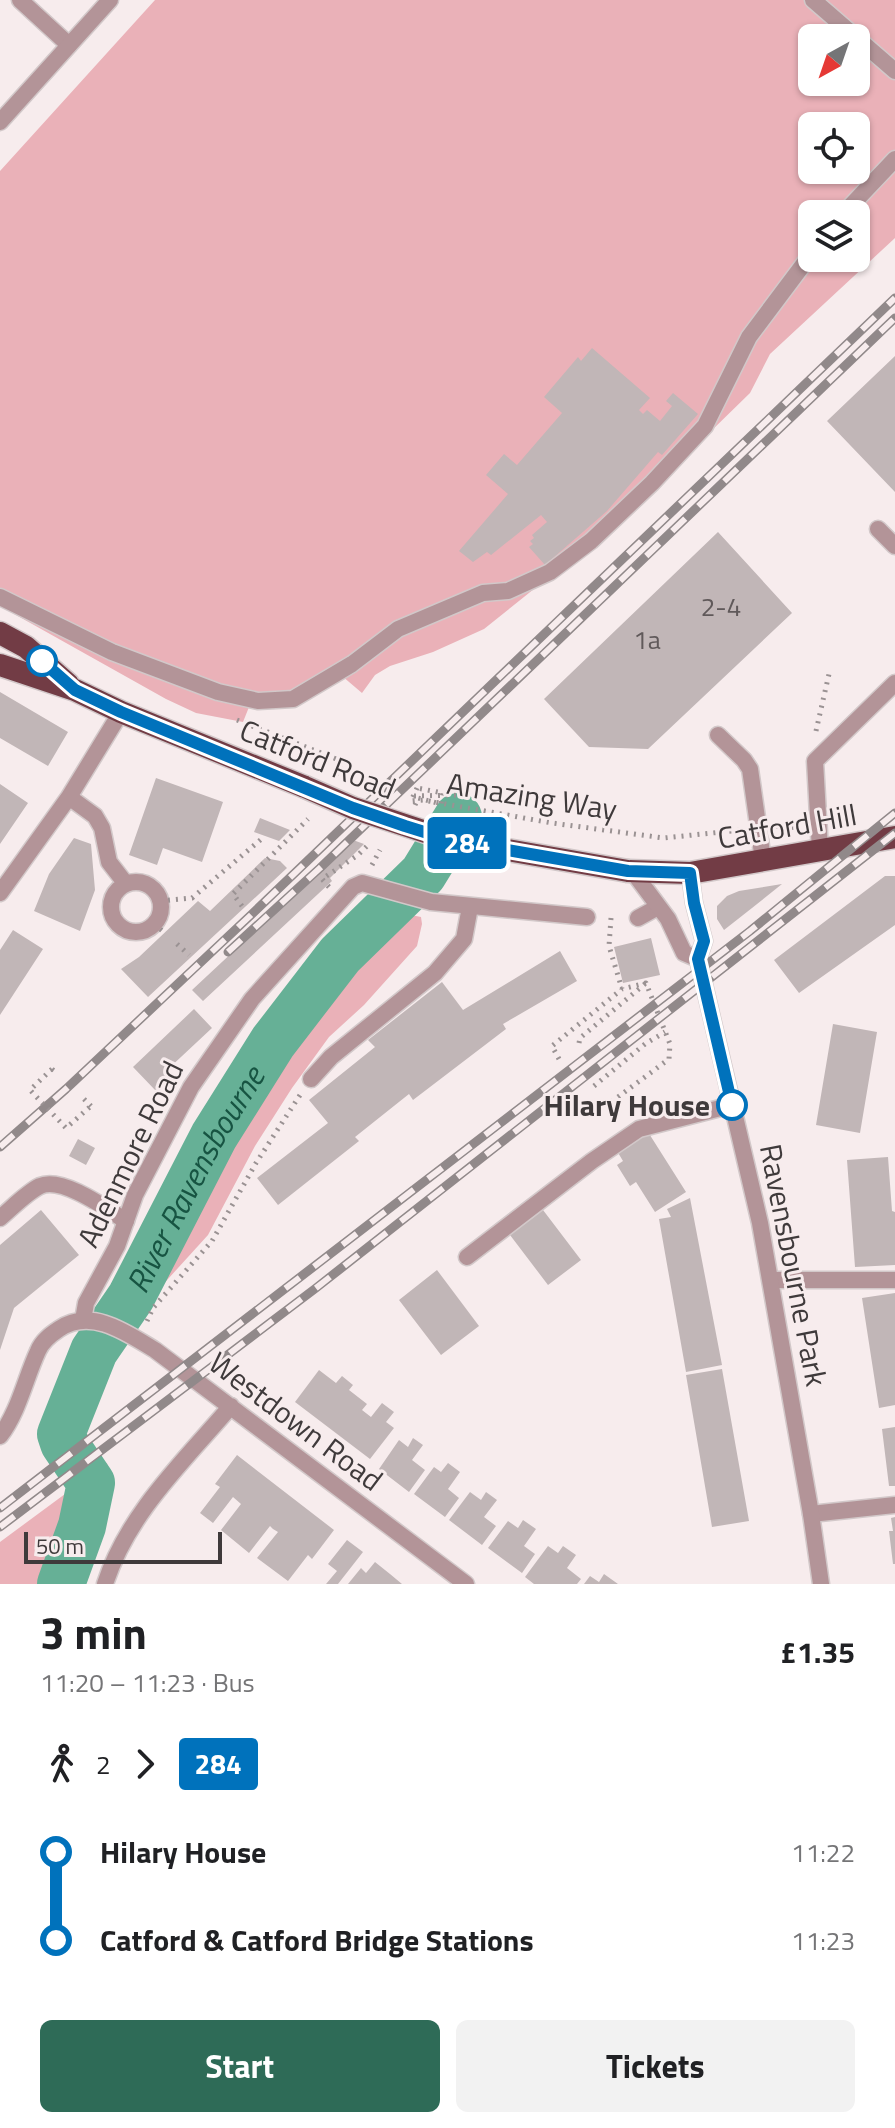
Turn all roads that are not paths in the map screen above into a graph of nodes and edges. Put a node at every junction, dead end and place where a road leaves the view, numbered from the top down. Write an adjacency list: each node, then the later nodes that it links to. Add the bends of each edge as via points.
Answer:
1 (20, 0): 4 (street)
2 (110, 0): 4 (street)
3 (813, 0): 5 (street)
4 (69, 45): 6 (street)
5 (895, 71)
6 (0, 122)
7 (895, 159): 8 (street)
8 (856, 200)
9 (798, 272): 12 (street, via 749,337 705,426 591,541 550,572 398,629 293,699 258,701 218,692 112,652)
10 (878, 529): 11 (street)
11 (895, 546)
12 (0, 597)
13 (0, 633): 16 (highway, Catford Road, via 26,647)
14 (0, 665): 16 (highway, Catford Road)
15 (895, 683): 21 (street, via 815,761)
16 (75, 690): 17 (highway, Catford Road)
17 (121, 712): 19 (street); 23 (highway, Catford Road, bridge, via 353,808 450,840)
18 (718, 735): 22 (street, via 750,769)
19 (69, 797): 25 (street, via 95,816 109,862); 26 (street)
20 (895, 837): 21 (highway, Catford Hill)
21 (820, 851): 22 (highway, Catford Hill)
22 (763, 860): 24 (highway, Catford Hill)
23 (630, 871): 24 (highway, Catford Road); 28 (street, Ravensbourne Park)
24 (690, 873): 31 (street, Ravensbourne Park, via 704,941)
25 (126, 884): 25 (street, via 114,896 114,918 133,931 159,929 160,901 151,887)
26 (0, 893)
27 (470, 907): 29 (street, Adenmore Road); 32 (street, via 464,939 435,973); 35 (street, Adenmore Road, via 362,883 353,887 252,999 220,1043 173,1119)
28 (658, 907): 30 (street); 31 (street, Ravensbourne Park, via 684,953)
29 (587, 917)
30 (638, 918)
31 (698, 959): 33 (street, Ravensbourne Park)
32 (311, 1079)
33 (732, 1105): 36 (street, via 639,1129); 37 (street, Ravensbourne Park)
34 (0, 1218): 35 (street, via 50,1183 63,1185)
35 (126, 1221): 39 (street, Adenmore Road, via 86,1303)
36 (467, 1257)
37 (771, 1280): 38 (street); 43 (street, Ravensbourne Park)
38 (895, 1280)
39 (90, 1321): 40 (street, Westdown Road, via 135,1338); 41 (street, via 65,1325 48,1336)
40 (231, 1406): 44 (street, via 141,1511); 45 (street, Westdown Road)
41 (0, 1436)
42 (895, 1505): 43 (street)
43 (811, 1514): 46 (street, Ravensbourne Park)
44 (105, 1584)
45 (466, 1584)
46 (821, 1584)

